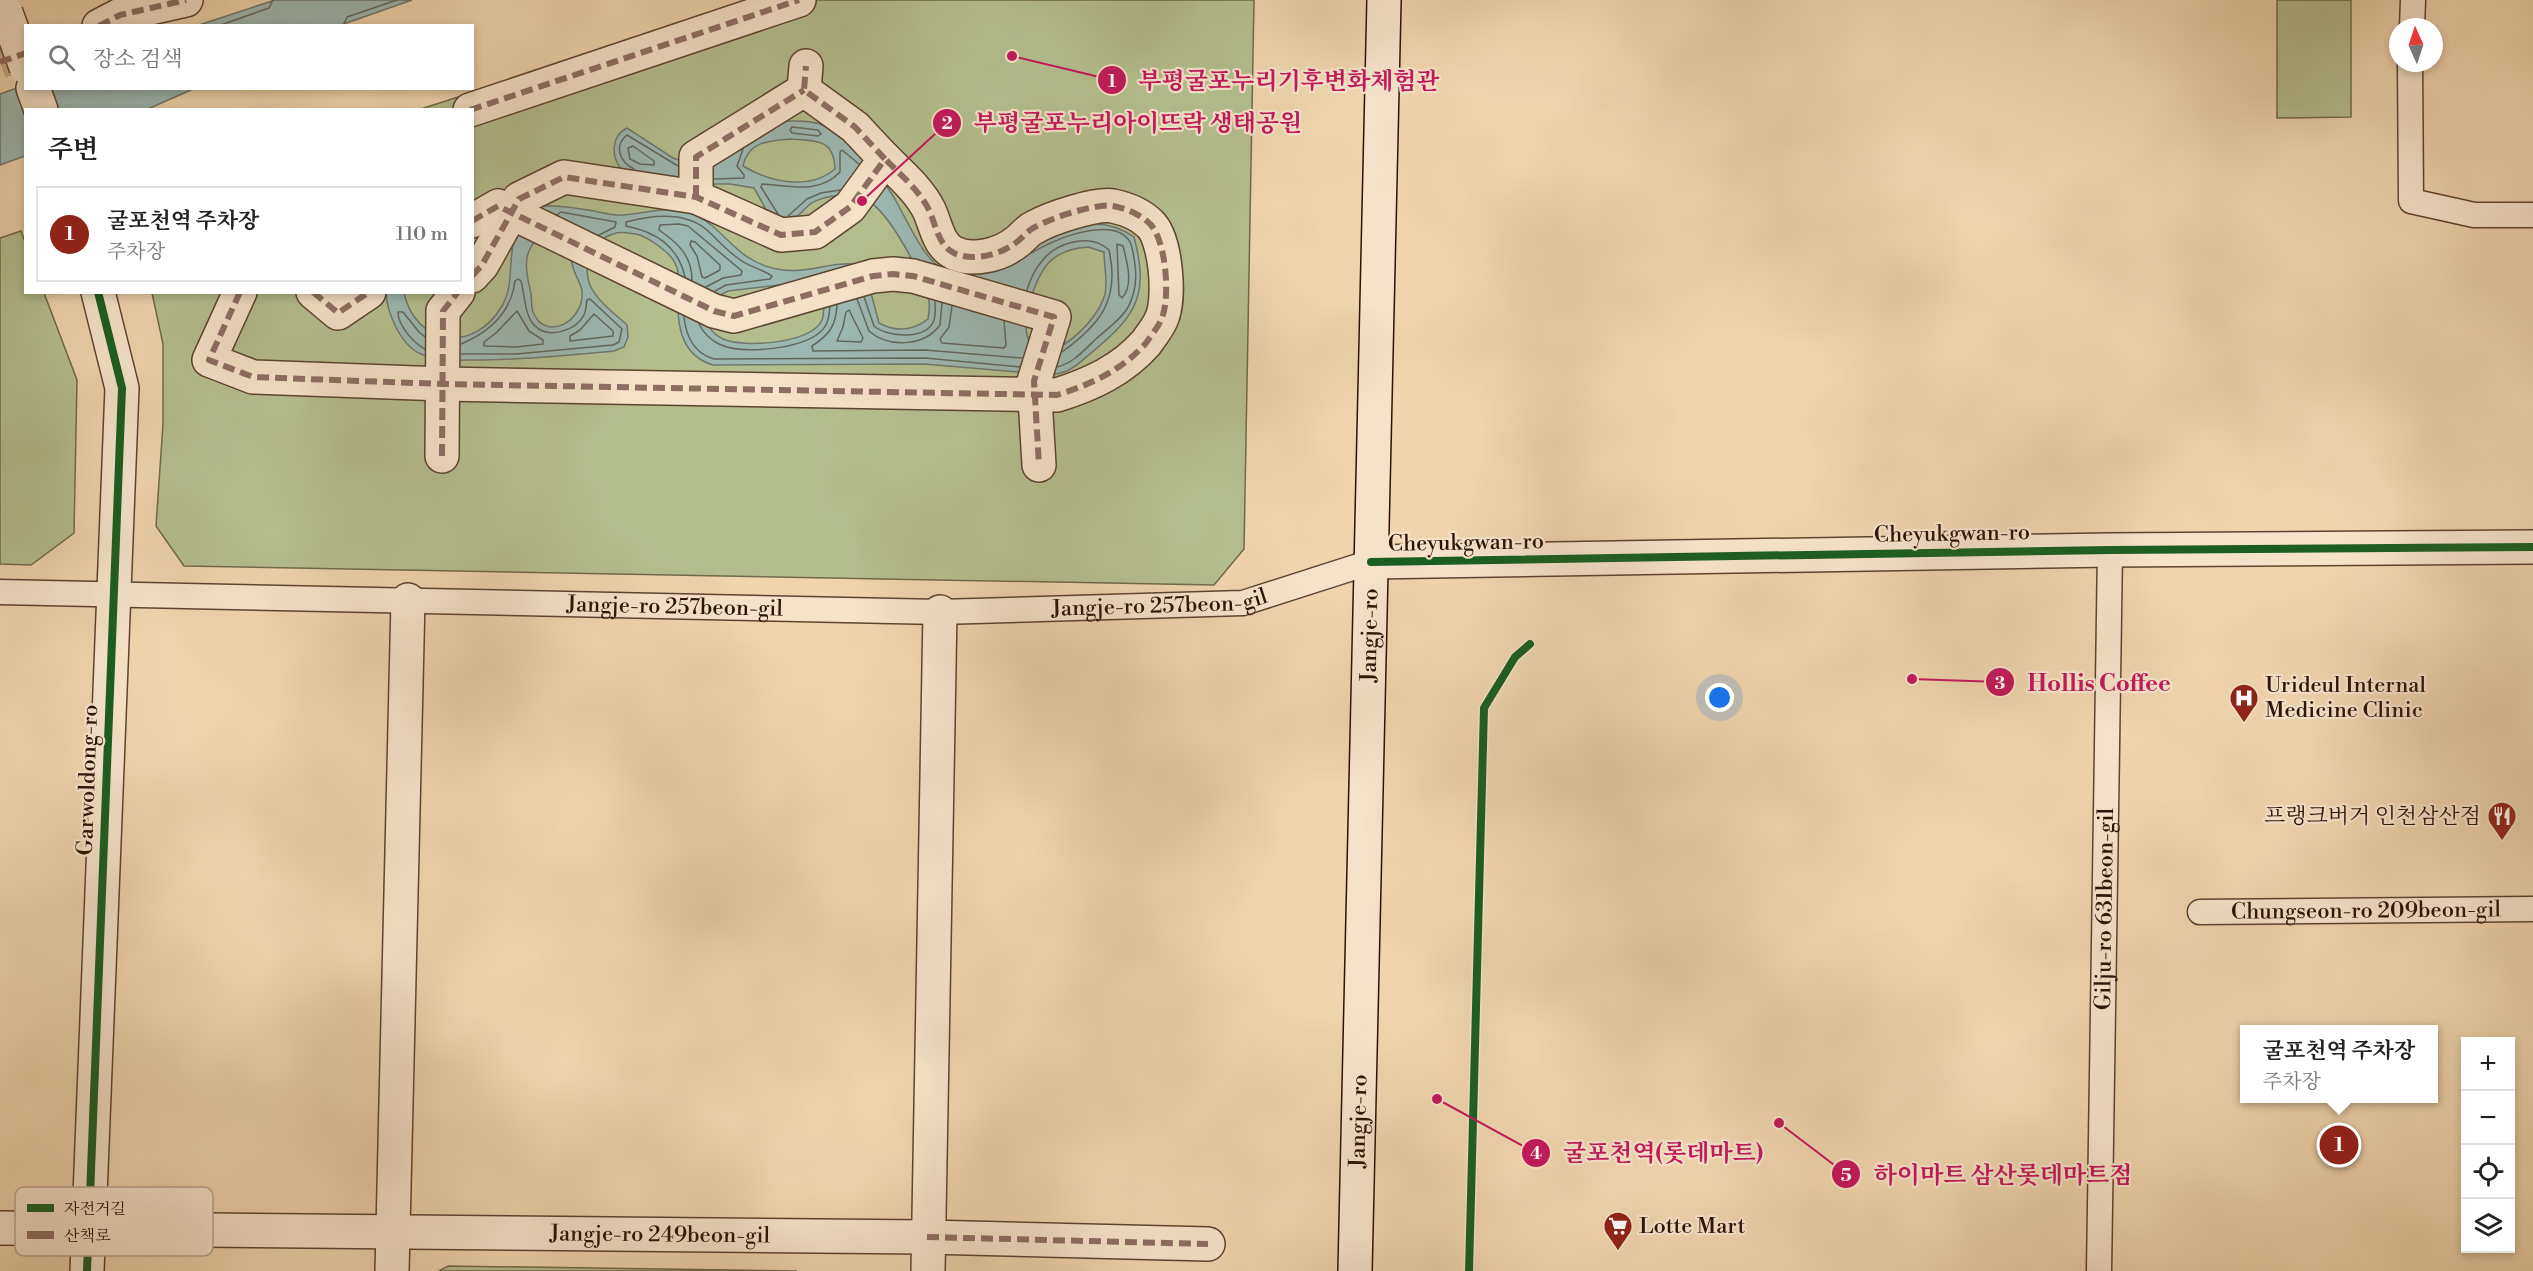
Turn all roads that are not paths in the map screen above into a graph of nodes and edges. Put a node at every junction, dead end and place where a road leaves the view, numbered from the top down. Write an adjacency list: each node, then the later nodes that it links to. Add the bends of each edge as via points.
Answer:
1 (186, 0): 7 (street, via 120,15)
2 (799, 0): 12 (street)
3 (1384, 0): 30 (street, Jangje-ro)
4 (2413, 0): 6 (lane)
5 (4, 7): 8 (street, bridge)
6 (2412, 18)
7 (103, 24)
8 (24, 62)
9 (2410, 72): 15 (lane, via 2411,201 2474,214)
10 (34, 90): 11 (street)
11 (40, 108)
12 (474, 109)
13 (881, 164): 14 (street, via 850,207 815,232 781,235); 14 (street, via 855,127 805,78 696,157); 25 (street, via 909,183 929,209 941,241 953,253 976,258 1004,250 1043,223 1065,214 1111,206 1133,212 1152,225 1164,263 1166,297 1162,319 1147,342 1103,378 1057,395)
14 (696, 193): 17 (street, via 564,177 519,199)
15 (2533, 215)
16 (474, 220): 17 (street, via 498,206)
17 (537, 224): 18 (street); 25 (street, via 714,311 734,316 873,276 893,274 913,276 1054,316)
18 (474, 274)
19 (98, 294): 32 (street, Garwoldong-ro, via 122,388)
20 (239, 294): 24 (street, via 209,360 253,377)
21 (315, 294): 22 (street, via 338,313)
22 (366, 294)
23 (456, 294): 24 (street, via 442,311)
24 (442, 376): 25 (street); 26 (street)
25 (1035, 388): 27 (street)
26 (442, 456)
27 (1040, 465)
28 (2533, 547): 29 (street, Cheyukgwan-ro)
29 (2110, 550): 30 (street, Cheyukgwan-ro); 47 (lane, Gilju-ro 631beon-gil)
30 (1371, 562): 34 (lane, Jangje-ro 257beon-gil, via 1243,603); 46 (street, Jangje-ro)
31 (0, 592): 32 (lane, Jangje-ro 257beon-gil)
32 (114, 593): 33 (lane, Jangje-ro 257beon-gil); 37 (street, Garwoldong-ro)
33 (408, 600): 34 (lane, Jangje-ro 257beon-gil); 41 (street)
34 (940, 612): 42 (street)
35 (2533, 909): 36 (lane, Chungseon-ro 209beon-gil)
36 (2200, 912)
37 (89, 1187)
38 (0, 1228): 39 (street, Jangje-ro 249beon-gil)
39 (15, 1228)
40 (213, 1230): 41 (street, Jangje-ro 249beon-gil)
41 (393, 1232): 42 (street, Jangje-ro 249beon-gil); 44 (street)
42 (927, 1237): 43 (street, Jangje-ro 249beon-gil); 45 (street)
43 (1208, 1244)
44 (392, 1271)
45 (928, 1271)
46 (1355, 1271)
47 (2099, 1271)

